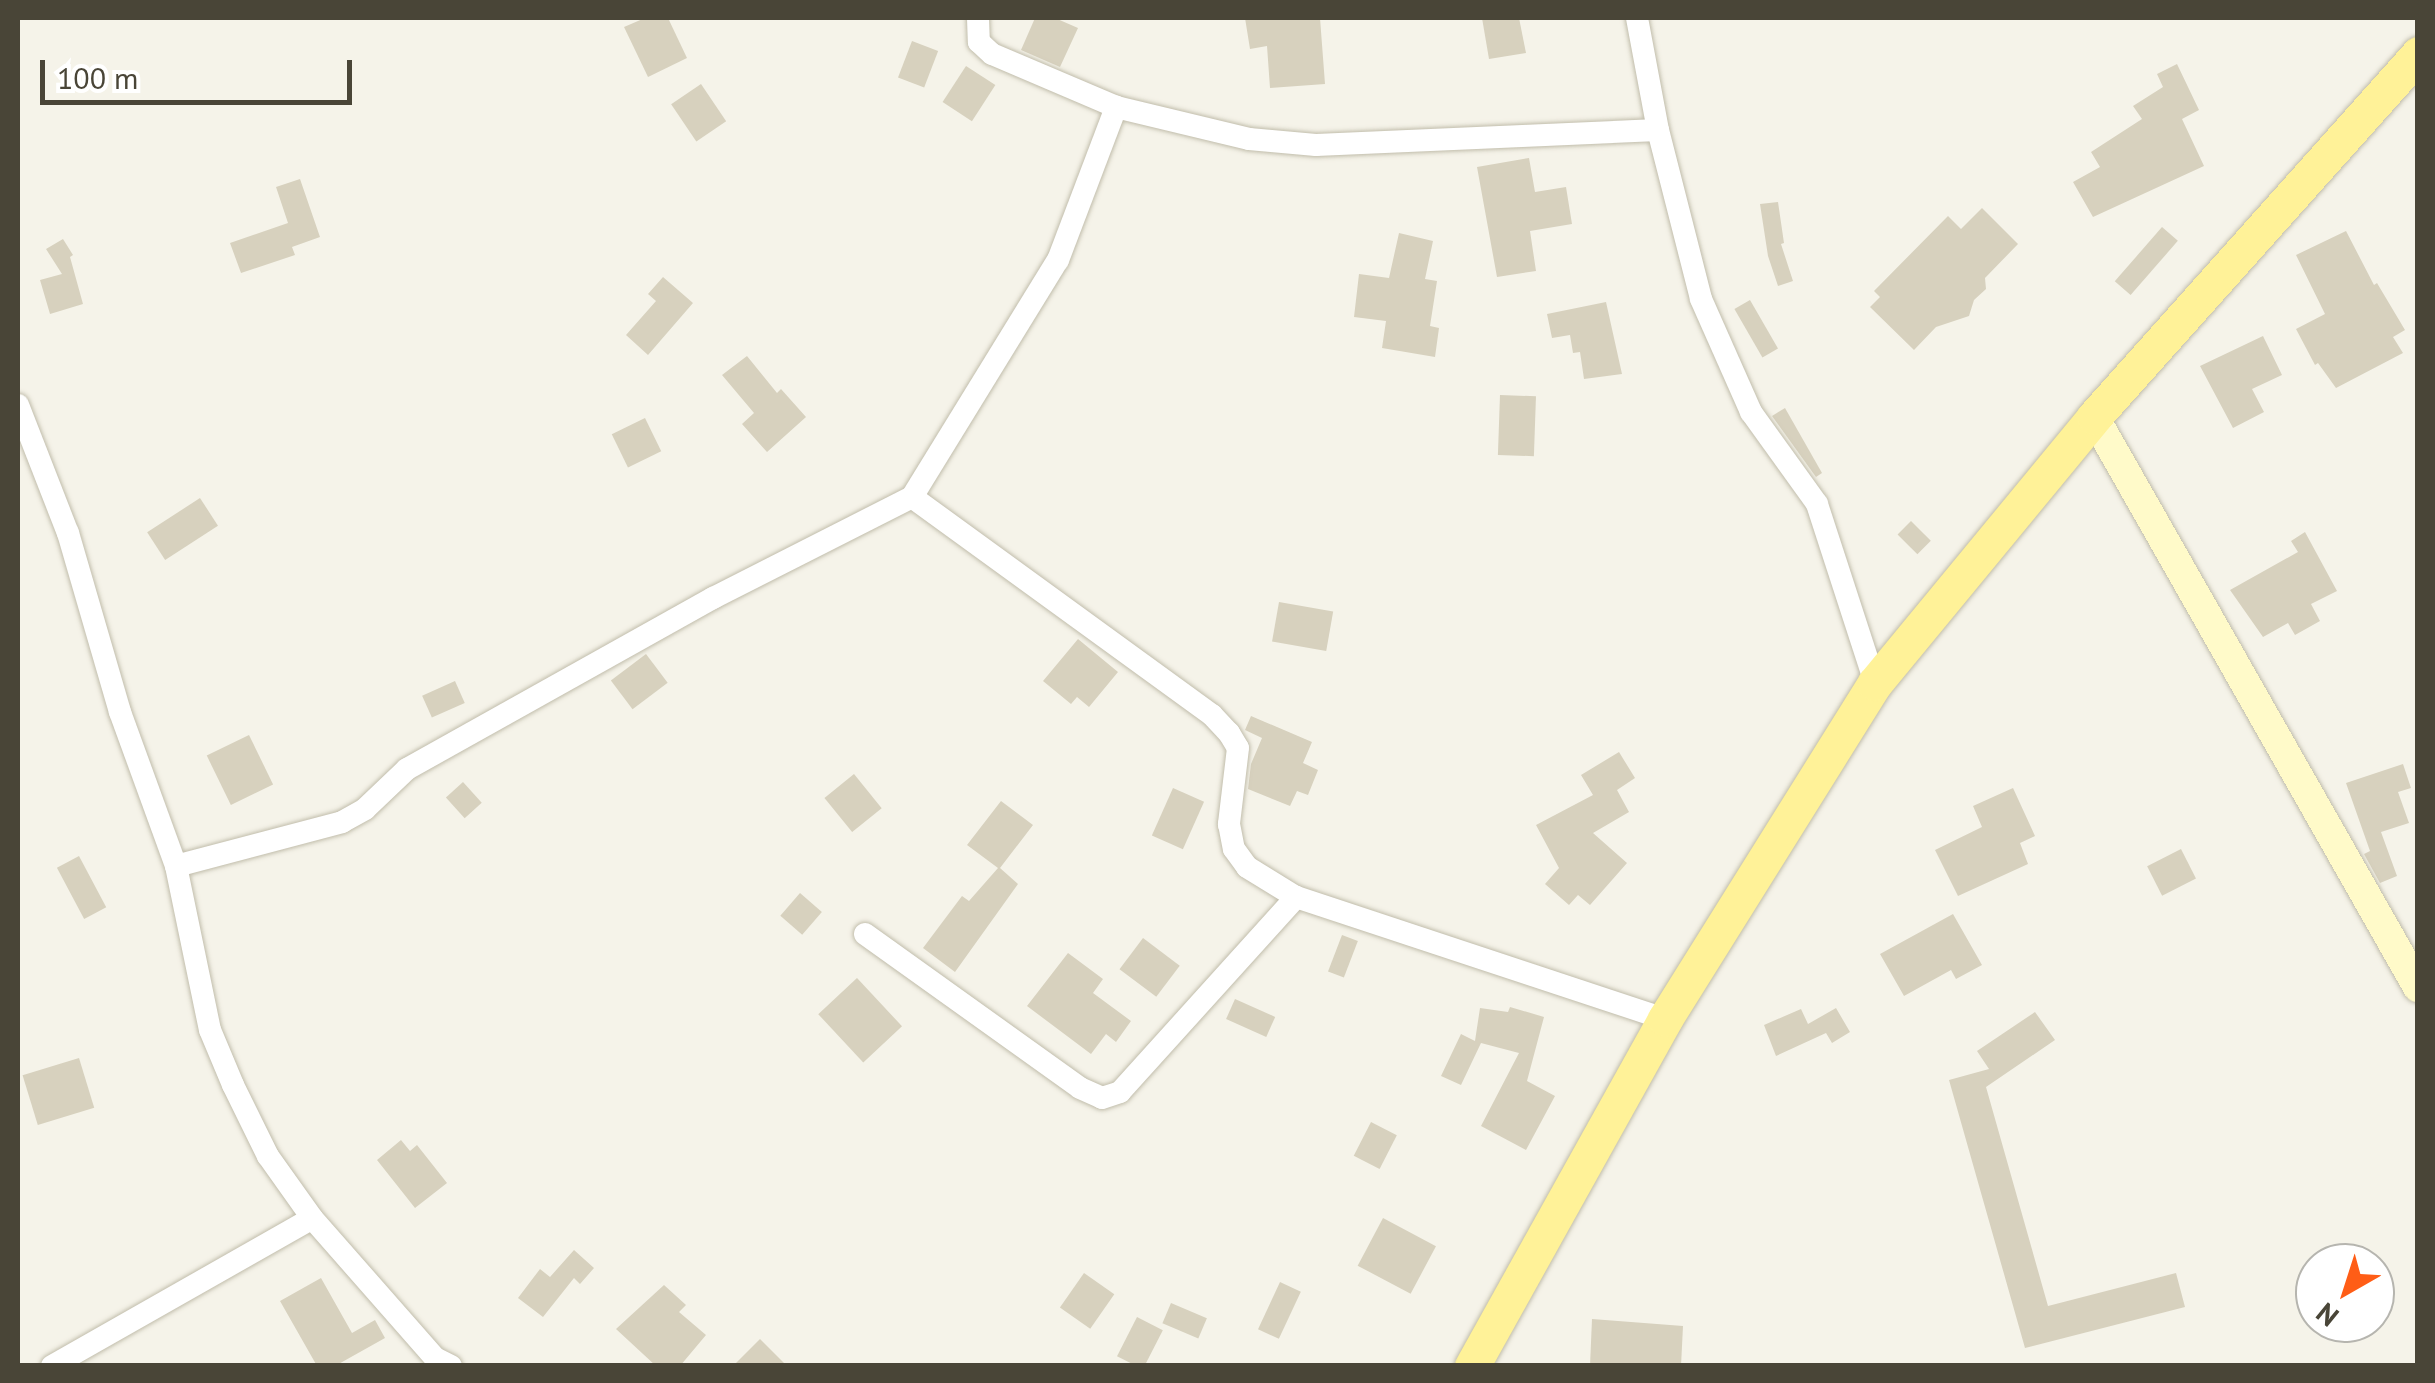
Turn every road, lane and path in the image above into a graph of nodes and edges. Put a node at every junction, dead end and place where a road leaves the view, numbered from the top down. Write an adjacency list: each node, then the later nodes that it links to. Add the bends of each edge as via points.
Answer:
1 (978, 18): 4 (street, via 979,42 992,54)
2 (1637, 18): 5 (street)
3 (2418, 54): 7 (main road)
4 (1116, 107): 5 (street, via 1249,139 1316,145); 8 (street, via 1058,260)
5 (1658, 130): 9 (street, via 1701,300 1751,412 1818,504)
6 (18, 404): 10 (street, via 68,533 120,712)
7 (2094, 416): 9 (main road); 13 (street)
8 (912, 496): 10 (street, via 407,769 342,822); 11 (street, via 1212,715 1238,748 1229,824 1234,850 1247,867)
9 (1875, 683): 14 (main road)
10 (176, 866): 15 (street, via 210,1030 268,1156)
11 (1296, 897): 12 (street, via 1120,1092 1102,1098); 14 (street)
12 (865, 934)
13 (2418, 987)
14 (1665, 1019): 18 (main road)
15 (312, 1218): 16 (street); 17 (street, via 436,1358)
16 (52, 1366)
17 (451, 1366)
18 (1472, 1366)

